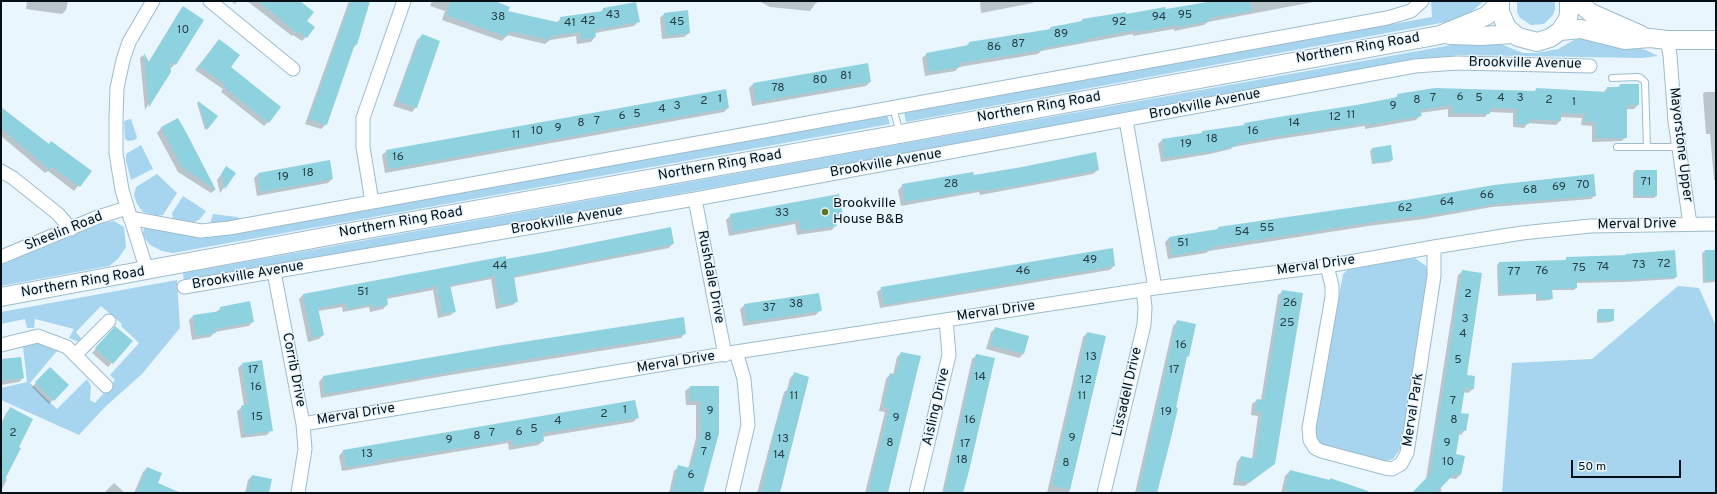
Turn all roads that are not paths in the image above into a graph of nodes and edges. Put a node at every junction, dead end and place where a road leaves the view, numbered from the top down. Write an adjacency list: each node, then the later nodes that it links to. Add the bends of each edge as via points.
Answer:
1 (153, 1): 25 (street, via 129,42 118,83 116,153)
2 (210, 1): 14 (street)
3 (404, 1): 24 (street, via 363,118 363,147)
4 (1422, 1): 16 (street, via 1411,11 1388,18)
5 (1569, 1): 8 (main road, via 1568,19)
6 (1577, 1): 11 (main road, via 1591,13)
7 (1500, 2): 9 (main road, via 1486,16); 10 (main road, via 1502,20)
8 (1560, 31): 10 (main road, via 1550,38 1537,42 1524,40); 11 (main road, via 1581,29 1625,40)
9 (1440, 34): 10 (main road); 18 (main road, Northern Ring Road)
10 (1512, 34)
11 (1659, 39): 12 (main road); 19 (street, Mayorstone Upper)
12 (1716, 40)
13 (1590, 66): 17 (street, Brookville Avenue, via 1457,63 1415,66)
14 (294, 69)
15 (1612, 78): 21 (lane, via 1637,77 1645,82)
16 (893, 108): 18 (lane); 24 (street)
17 (1126, 120): 23 (street, Brookville Avenue); 35 (street, Lissadell Drive)
18 (900, 134): 32 (main road, Northern Ring Road)
19 (1678, 146): 21 (lane); 26 (street, Mayorstone Upper)
20 (1617, 147): 21 (lane)
21 (1648, 147)
22 (1, 171): 28 (street, via 58,214)
23 (695, 199): 33 (street, Brookville Avenue); 40 (street, Rushdale Drive)
24 (372, 202): 25 (street, via 201,231)
25 (128, 213): 28 (street, Sheelin Road, via 98,218); 32 (street)
26 (1690, 224): 27 (street); 29 (street, Merval Drive, via 1590,226)
27 (1716, 224)
28 (71, 229): 30 (street, Sheelin Road)
29 (1434, 247): 31 (street, Merval Drive); 31 (street, Merval Park, via 1434,276 1407,453 1401,464 1392,468 1321,451 1314,448 1310,440 1309,428 1332,297)
30 (1, 257)
31 (1327, 266): 35 (street, Merval Drive)
32 (148, 271): 36 (main road, Northern Ring Road)
33 (274, 272): 34 (street, Brookville Avenue); 43 (street, Corrib Drive)
34 (184, 287)
35 (1149, 289): 37 (street, Merval Drive); 47 (street, Lissadell Drive, via 1144,325)
36 (1, 298)
37 (946, 320): 40 (street, Merval Drive); 46 (street, Aisling Drive, via 949,354)
38 (109, 322): 41 (street)
39 (1, 345): 41 (street, via 38,336 67,346)
40 (730, 354): 43 (street, Merval Drive); 45 (street, Rushdale Drive, via 744,379 748,425)
41 (75, 355): 42 (street)
42 (106, 386)
43 (303, 424): 44 (street, Corrib Drive, via 305,449)
44 (298, 493)
45 (732, 493)
46 (916, 493)
47 (1104, 493)

